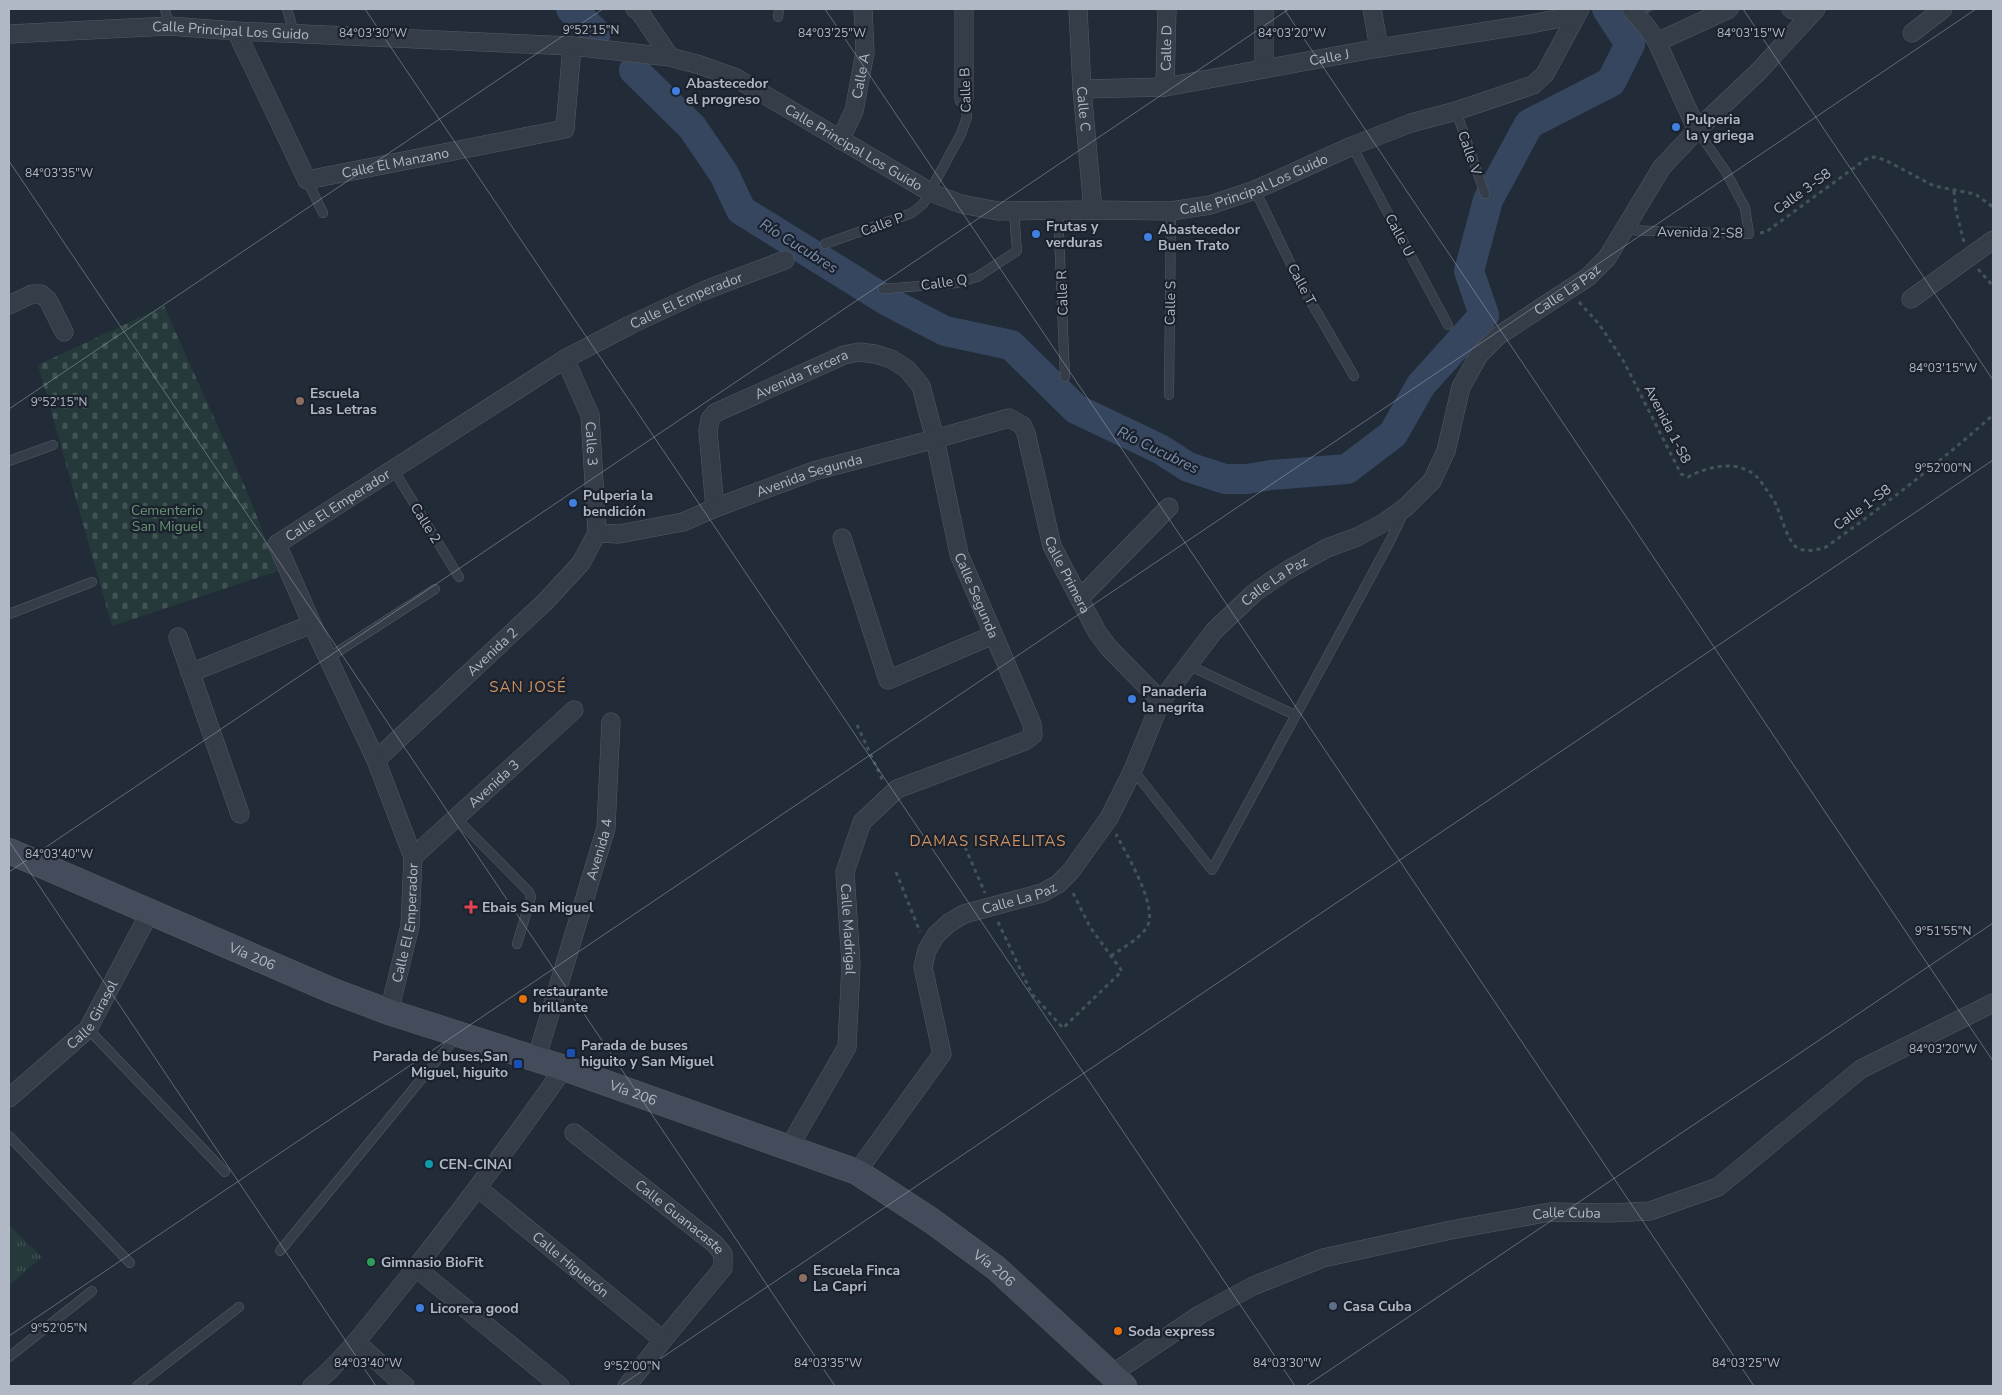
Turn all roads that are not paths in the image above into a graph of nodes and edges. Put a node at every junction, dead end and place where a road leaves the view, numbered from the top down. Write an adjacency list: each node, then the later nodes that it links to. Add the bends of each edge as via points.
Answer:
1 (165, 9): 16 (lane)
2 (288, 9): 18 (lane)
3 (634, 9): 24 (street, via 639,11)
4 (863, 9): 31 (street, Calle A, via 865,52 854,111)
5 (964, 9): 28 (street, Calle B)
6 (1078, 9): 27 (street, Calle C)
7 (1167, 9): 26 (street, Calle D)
8 (1264, 9): 25 (street)
9 (1372, 9): 23 (street)
10 (1630, 9): 21 (street)
11 (1729, 9): 21 (street)
12 (1791, 9): 15 (street)
13 (1944, 9): 19 (street)
14 (1576, 11): 23 (street, Calle J, via 1532,24); 29 (street, Calle Principal Los Guido, via 1545,74 1533,85)
15 (1812, 12): 30 (street, Calle La Paz, via 1759,71)
16 (169, 26): 17 (street, Calle Principal Los Guido); 20 (street, Calle Principal Los Guido)
17 (236, 31): 18 (street, Calle Principal Los Guido); 33 (street)
18 (294, 33): 22 (street, Calle Principal Los Guido)
19 (1912, 33)
20 (9, 34)
21 (1657, 42): 30 (street)
22 (572, 46): 24 (street, Calle Principal Los Guido); 33 (street, Calle El Manzano, via 565,129)
23 (1379, 48): 25 (street, Calle J)
24 (670, 57): 31 (street, Calle Principal Los Guido, via 736,78)
25 (1264, 69): 26 (street, Calle J)
26 (1165, 87): 27 (street, Calle J)
27 (1082, 89): 38 (street, Calle C)
28 (964, 99): 35 (lane, Calle B, via 967,117 961,134)
29 (1456, 111): 32 (street, Calle Principal Los Guido, via 1411,123); 36 (lane, Calle V)
30 (1697, 130): 42 (street, Calle La Paz, via 1659,171); 42 (lane, Avenida 2-S8, via 1726,172 1745,208 1749,234)
31 (840, 140): 35 (street, Calle Principal Los Guido)
32 (1352, 146): 34 (street, Calle Principal Los Guido); 49 (lane, Calle U)
33 (307, 180): 41 (lane)
34 (1255, 190): 40 (street, Calle Principal Los Guido, via 1210,206); 52 (lane, Calle T, via 1300,283)
35 (930, 192): 39 (street, Calle Principal Los Guido, via 961,204); 44 (lane, Calle P, via 912,213)
36 (1485, 194)
37 (1058, 210): 38 (street, Calle Principal Los Guido); 39 (street, Calle Principal Los Guido); 53 (lane, Calle R)
38 (1093, 210): 40 (street, Calle Principal Los Guido)
39 (1014, 211): 46 (lane, Calle Q, via 1016,251 977,278 957,283)
40 (1171, 211): 54 (lane, Calle S)
41 (323, 213)
42 (1625, 230): 61 (street, Calle La Paz, via 1607,258 1588,277 1498,336 1479,355 1461,386 1446,451 1432,481)
43 (1993, 240): 47 (street)
44 (825, 244)
45 (792, 258): 51 (street, Calle El Emperador, via 703,292)
46 (883, 289)
47 (1911, 299)
48 (9, 305): 50 (street, via 32,294 41,294 48,300)
49 (1448, 325)
50 (64, 332)
51 (565, 359): 59 (street, Calle El Emperador); 63 (street, Calle 3, via 590,415)
52 (1354, 376)
53 (1065, 377)
54 (1170, 395)
55 (1022, 425): 56 (street, Avenida Segunda, via 1009,418); 68 (street, Calle Primera, via 1052,546)
56 (935, 439): 62 (street, Avenida Segunda, via 814,470); 62 (street, Avenida Tercera, via 921,386 907,369 875,354 859,352 844,355 715,413 708,430); 71 (street, Calle Segunda, via 959,554)
57 (53, 446): 58 (lane)
58 (9, 461)
59 (393, 469): 65 (lane, Calle 2); 70 (street, Calle El Emperador, via 277,544)
60 (1169, 507): 68 (street)
61 (1406, 507): 74 (street, Calle La Paz, via 1357,538 1327,548 1286,571 1254,593 1214,632); 78 (lane)
62 (715, 508): 63 (street, Avenida Segunda, via 684,522 619,534)
63 (597, 533): 81 (street, Avenida 2, via 582,563 545,602)
64 (842, 538): 71 (street, via 888,680)
65 (459, 577)
66 (92, 582): 69 (lane)
67 (435, 589): 73 (lane)
68 (1080, 598): 76 (street, Calle Primera, via 1108,648)
69 (9, 614)
70 (312, 624): 73 (street, Calle El Emperador); 75 (street)
71 (993, 636): 80 (street, Calle Segunda, via 1032,724 1033,735)
72 (178, 637): 75 (street)
73 (328, 658): 81 (street, Calle El Emperador)
74 (1188, 665): 76 (street, Calle La Paz); 78 (lane)
75 (190, 673): 83 (street)
76 (1161, 701): 82 (street, Calle La Paz)
77 (574, 710): 84 (street, Avenida 3)
78 (1294, 716): 82 (lane, via 1212,870)
79 (611, 722): 93 (street, Avenida 4, via 606,828)
80 (1025, 741): 98 (street, Calle Madrigal, via 898,789 862,822 845,872 851,964 847,1047)
81 (376, 760): 86 (street, Calle El Emperador)
82 (1133, 770): 100 (street, Calle La Paz, via 1108,818 1058,884 1042,893 964,914 948,922 936,935 927,950 923,967 942,1054)
83 (240, 814)
84 (456, 818): 86 (street, Avenida 3); 88 (lane, via 529,892 531,898)
85 (9, 851): 87 (main road, Vía 206)
86 (413, 857): 90 (street, Calle El Emperador, via 410,926)
87 (150, 912): 90 (main road, Vía 206); 91 (street, Calle Girasol)
88 (517, 944)
89 (1993, 1003): 110 (street, Calle Cuba, via 1861,1069 1718,1187 1650,1211 1550,1212 1323,1258 1253,1286 1202,1314)
90 (389, 1012): 92 (main road, Vía 206)
91 (88, 1029): 95 (street, Calle Girasol); 99 (lane)
92 (458, 1034): 93 (main road, Vía 206); 102 (lane)
93 (536, 1060): 94 (main road, Vía 206)
94 (564, 1068): 98 (main road, Vía 206); 101 (street)
95 (9, 1098)
96 (574, 1133): 107 (street, Calle Guanacaste, via 724,1254 723,1268)
97 (9, 1136): 103 (lane)
98 (788, 1148): 100 (main road, Vía 206)
99 (224, 1172)
100 (857, 1172): 110 (main road, Vía 206, via 996,1268)
101 (478, 1188): 104 (street); 107 (street, Calle Higuerón)
102 (280, 1251)
103 (130, 1263)
104 (416, 1268): 108 (street); 114 (street)
105 (92, 1291): 109 (lane)
106 (240, 1307): 111 (lane)
107 (663, 1340): 115 (street, Calle Guanacaste)
108 (356, 1342): 112 (street); 113 (street)
109 (9, 1357)
110 (1118, 1380)
111 (143, 1384)
112 (319, 1384)
113 (405, 1386)
114 (560, 1386)
115 (627, 1386)

